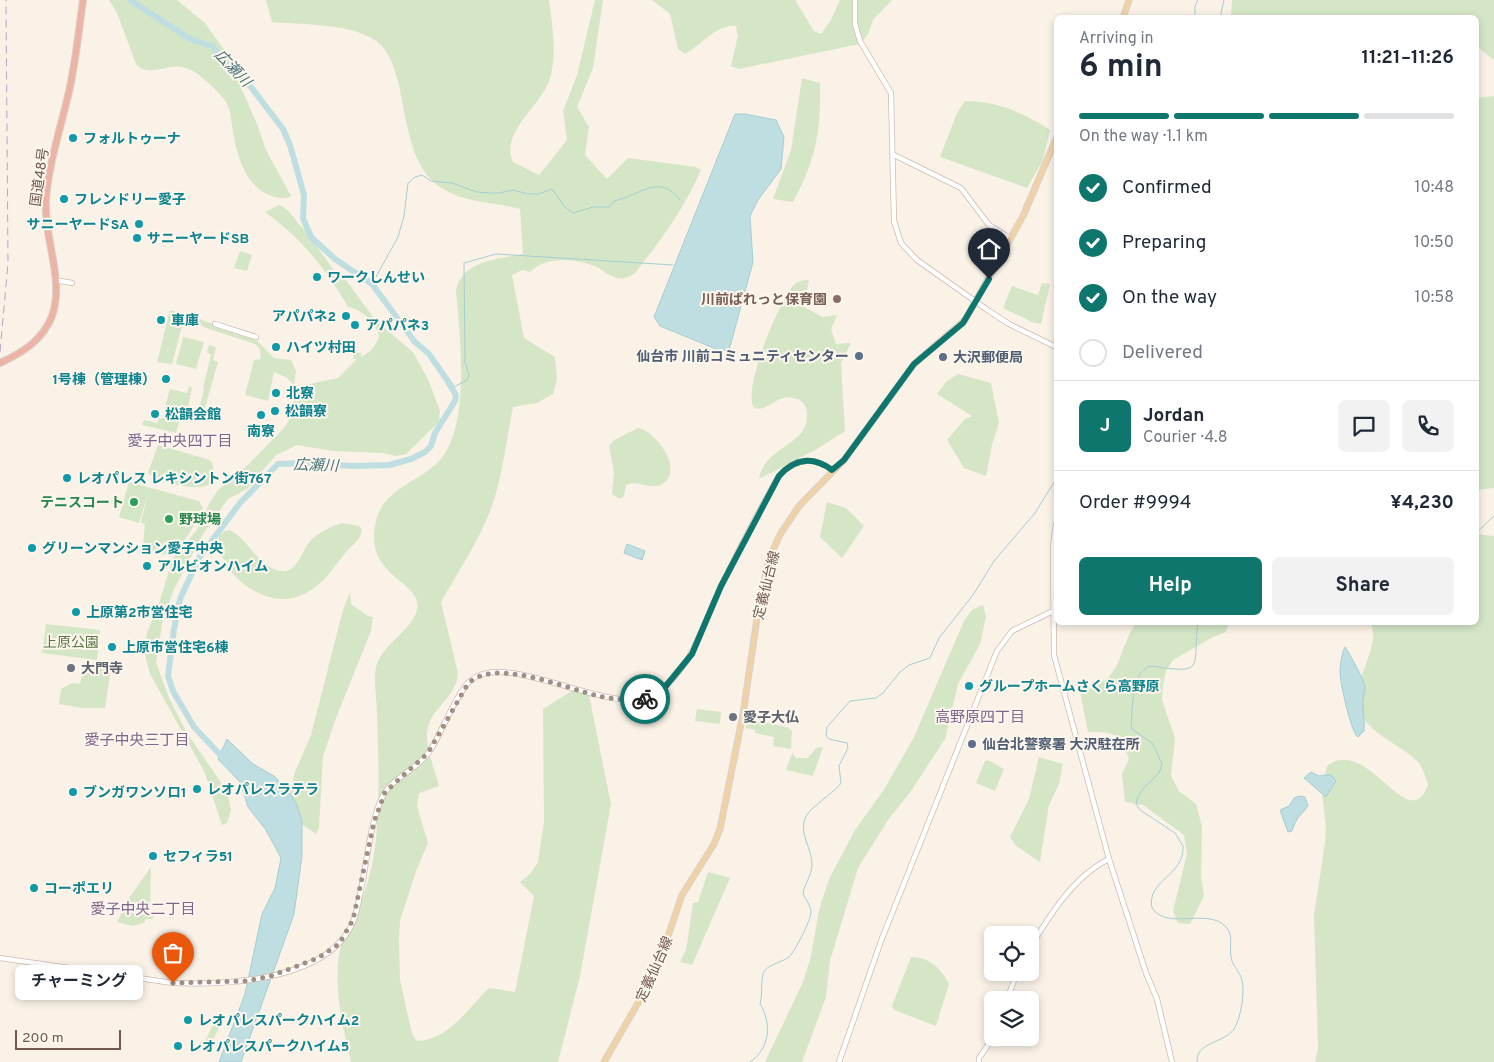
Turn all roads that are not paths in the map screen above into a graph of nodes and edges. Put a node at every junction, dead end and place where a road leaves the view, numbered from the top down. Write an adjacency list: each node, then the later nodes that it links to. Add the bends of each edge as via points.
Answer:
1 (83, 0): 8 (highway, 国道48号, via 73,73 46,197)
2 (854, 0): 6 (street, via 860,41 890,93)
3 (1129, 0): 4 (main road)
4 (1124, 15)
5 (1054, 144): 7 (main road, 定義仙台線)
6 (894, 154): 7 (street, via 964,190 990,225); 10 (street, via 894,221 902,243 917,260)
7 (1011, 239): 10 (main road, 定義仙台線)
8 (55, 280): 9 (street); 14 (highway, 国道48号, via 55,306 40,337 24,351)
9 (72, 283)
10 (976, 302): 13 (street, via 1009,324); 15 (main road, 定義仙台線, via 963,323 914,364 858,441)
11 (216, 324): 12 (street)
12 (256, 337)
13 (1054, 346)
14 (0, 363)
15 (832, 470): 22 (street, via 822,462 804,460 779,476 721,586 692,654 665,687 651,697 633,700 604,697 549,680 508,674 484,674 470,681 428,753 385,792 374,822 353,920 339,944 318,958 271,976 229,982 173,983); 24 (main road, 定義仙台線, via 788,520 770,556 720,829 682,895 650,984)
16 (1054, 539): 17 (street)
17 (1054, 578)
18 (1054, 610): 25 (street, via 1012,631 996,650 878,949)
19 (1055, 625): 20 (street, via 1054,654)
20 (1109, 859): 21 (street, via 1080,880); 27 (street, via 1157,999)
21 (1039, 933)
22 (0, 958)
23 (987, 1046): 26 (street)
24 (604, 1062)
25 (839, 1062)
26 (979, 1062)
27 (1172, 1062)

